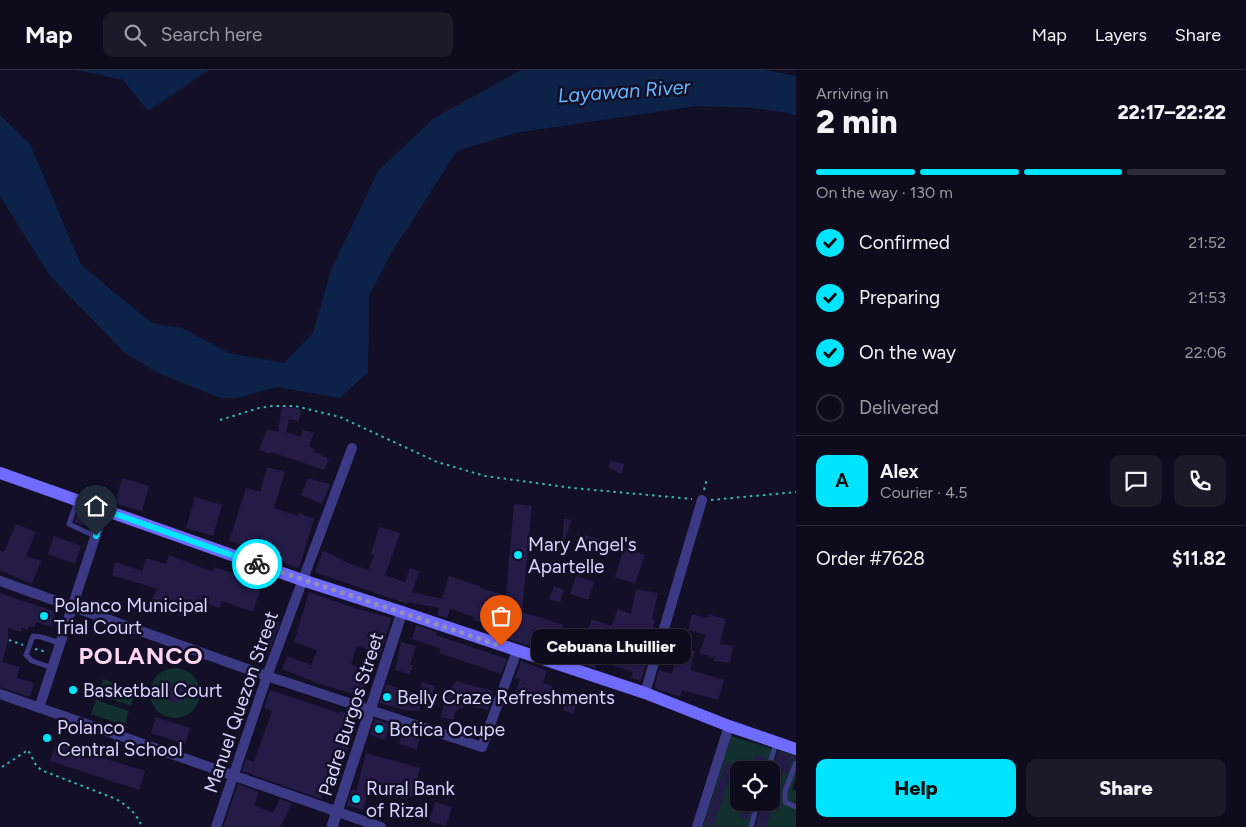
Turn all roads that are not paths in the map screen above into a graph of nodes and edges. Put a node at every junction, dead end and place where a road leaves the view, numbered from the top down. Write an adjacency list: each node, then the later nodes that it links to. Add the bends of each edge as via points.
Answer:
1 (352, 448): 7 (street, Manuel Quezon Street)
2 (0, 473): 3 (main road)
3 (78, 500): 5 (main road); 6 (lane, via 70,524)
4 (702, 500): 15 (street)
5 (104, 510): 6 (street); 7 (main road)
6 (96, 536): 9 (street)
7 (302, 580): 10 (main road); 14 (street, Manuel Quezon Street)
8 (0, 582): 9 (street)
9 (72, 607): 11 (street); 14 (street)
10 (402, 612): 12 (main road); 18 (street, Padre Burgos Street)
11 (61, 643): 13 (street); 13 (lane, via 33,636 26,656)
12 (517, 651): 15 (main road); 18 (street, via 482,747)
13 (53, 668): 17 (street)
14 (267, 676): 18 (street); 24 (street, Manuel Quezon Street)
15 (645, 693): 19 (main road)
16 (0, 694): 17 (street)
17 (39, 708): 24 (street)
18 (370, 710): 27 (street, Padre Burgos Street)
19 (729, 726): 20 (main road); 31 (street)
20 (776, 743): 21 (main road); 22 (lane)
21 (796, 750)
22 (771, 761)
23 (796, 763): 25 (lane, via 785,798 785,802)
24 (234, 775): 27 (street); 28 (street, Manuel Quezon Street)
25 (796, 807)
26 (755, 811): 32 (lane)
27 (337, 812): 29 (street, Padre Burgos Street); 30 (street)
28 (216, 827)
29 (332, 827)
30 (381, 827)
31 (697, 827)
32 (751, 827)

